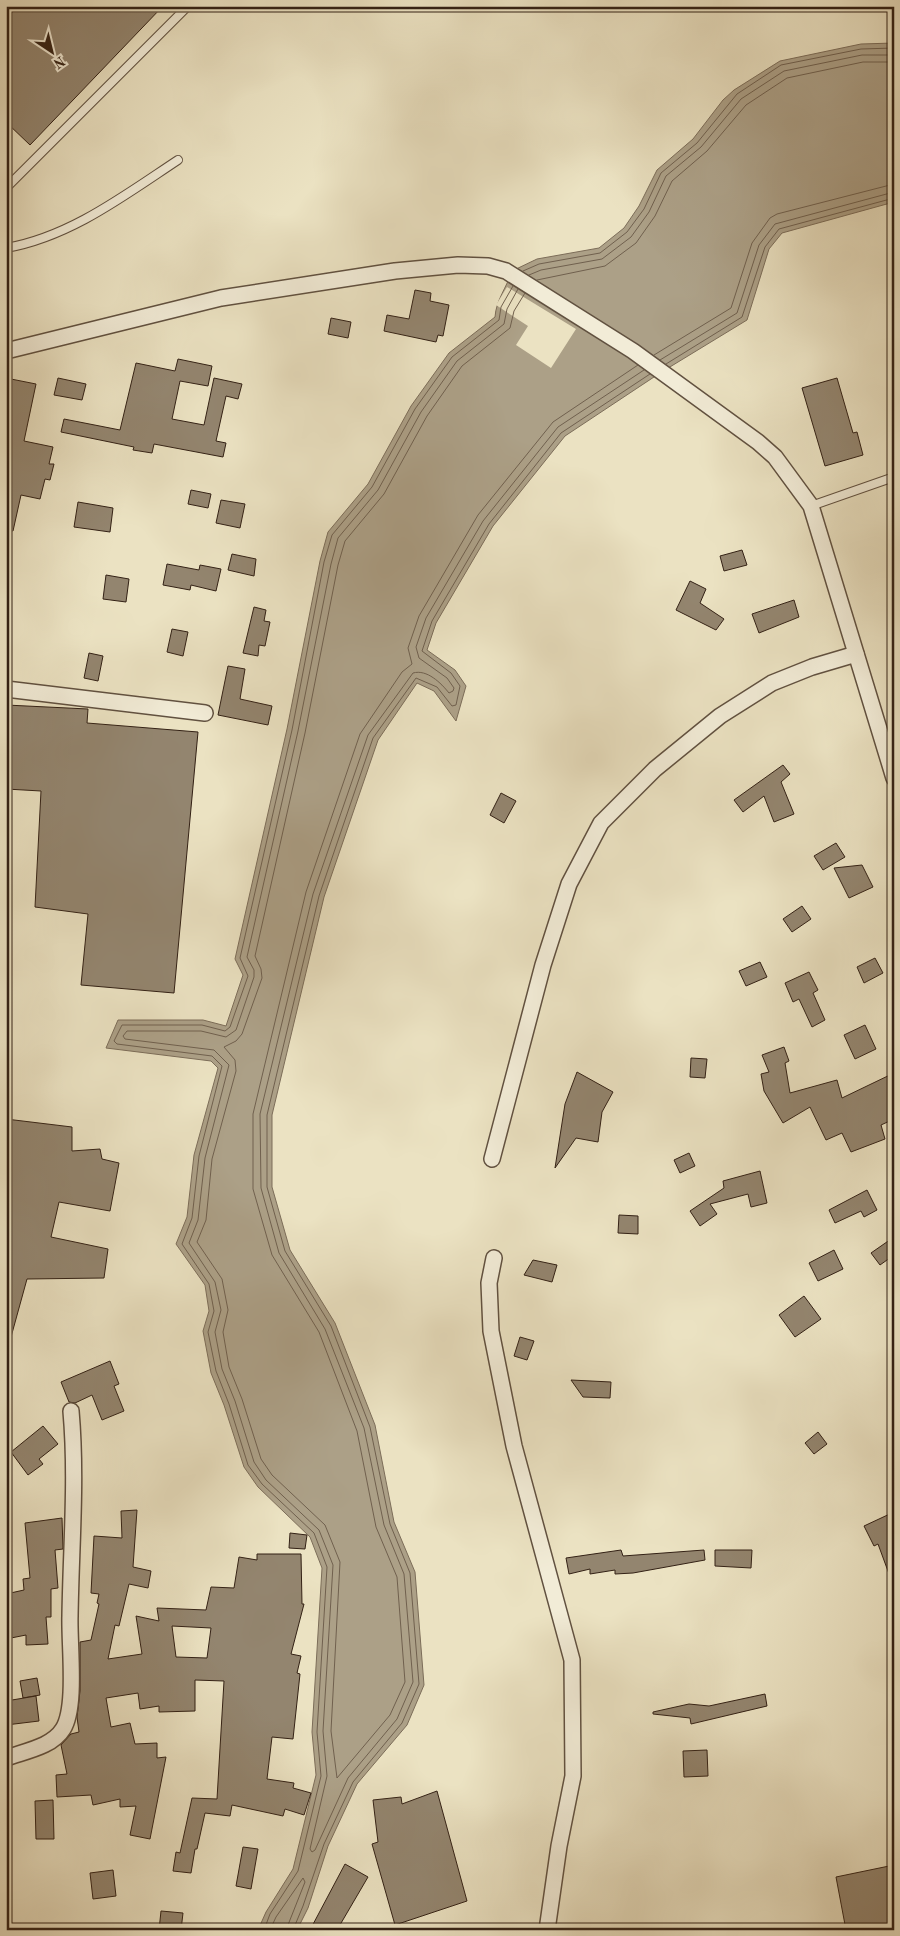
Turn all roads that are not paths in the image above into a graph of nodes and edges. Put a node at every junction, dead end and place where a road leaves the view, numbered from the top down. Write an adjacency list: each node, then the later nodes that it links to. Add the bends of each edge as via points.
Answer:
1 (188, 6): 3 (lane)
2 (178, 160): 4 (lane, via 83,220 46,238)
3 (6, 188)
4 (6, 248)
5 (6, 351): 7 (street, via 221,298 431,267 472,264 506,271 633,351 758,442 774,457)
6 (894, 477): 7 (lane)
7 (810, 506): 8 (street)
8 (856, 654): 11 (street); 12 (street, via 772,683 720,716 655,769 601,823 570,884 546,956)
9 (6, 689): 10 (street)
10 (205, 713)
11 (894, 778)
12 (492, 1159)
13 (494, 1258): 16 (street, via 489,1283 491,1331 514,1446 572,1660 573,1776)
14 (71, 1411): 15 (street, via 75,1475 70,1705 67,1720 57,1737)
15 (6, 1758)
16 (547, 1930)

